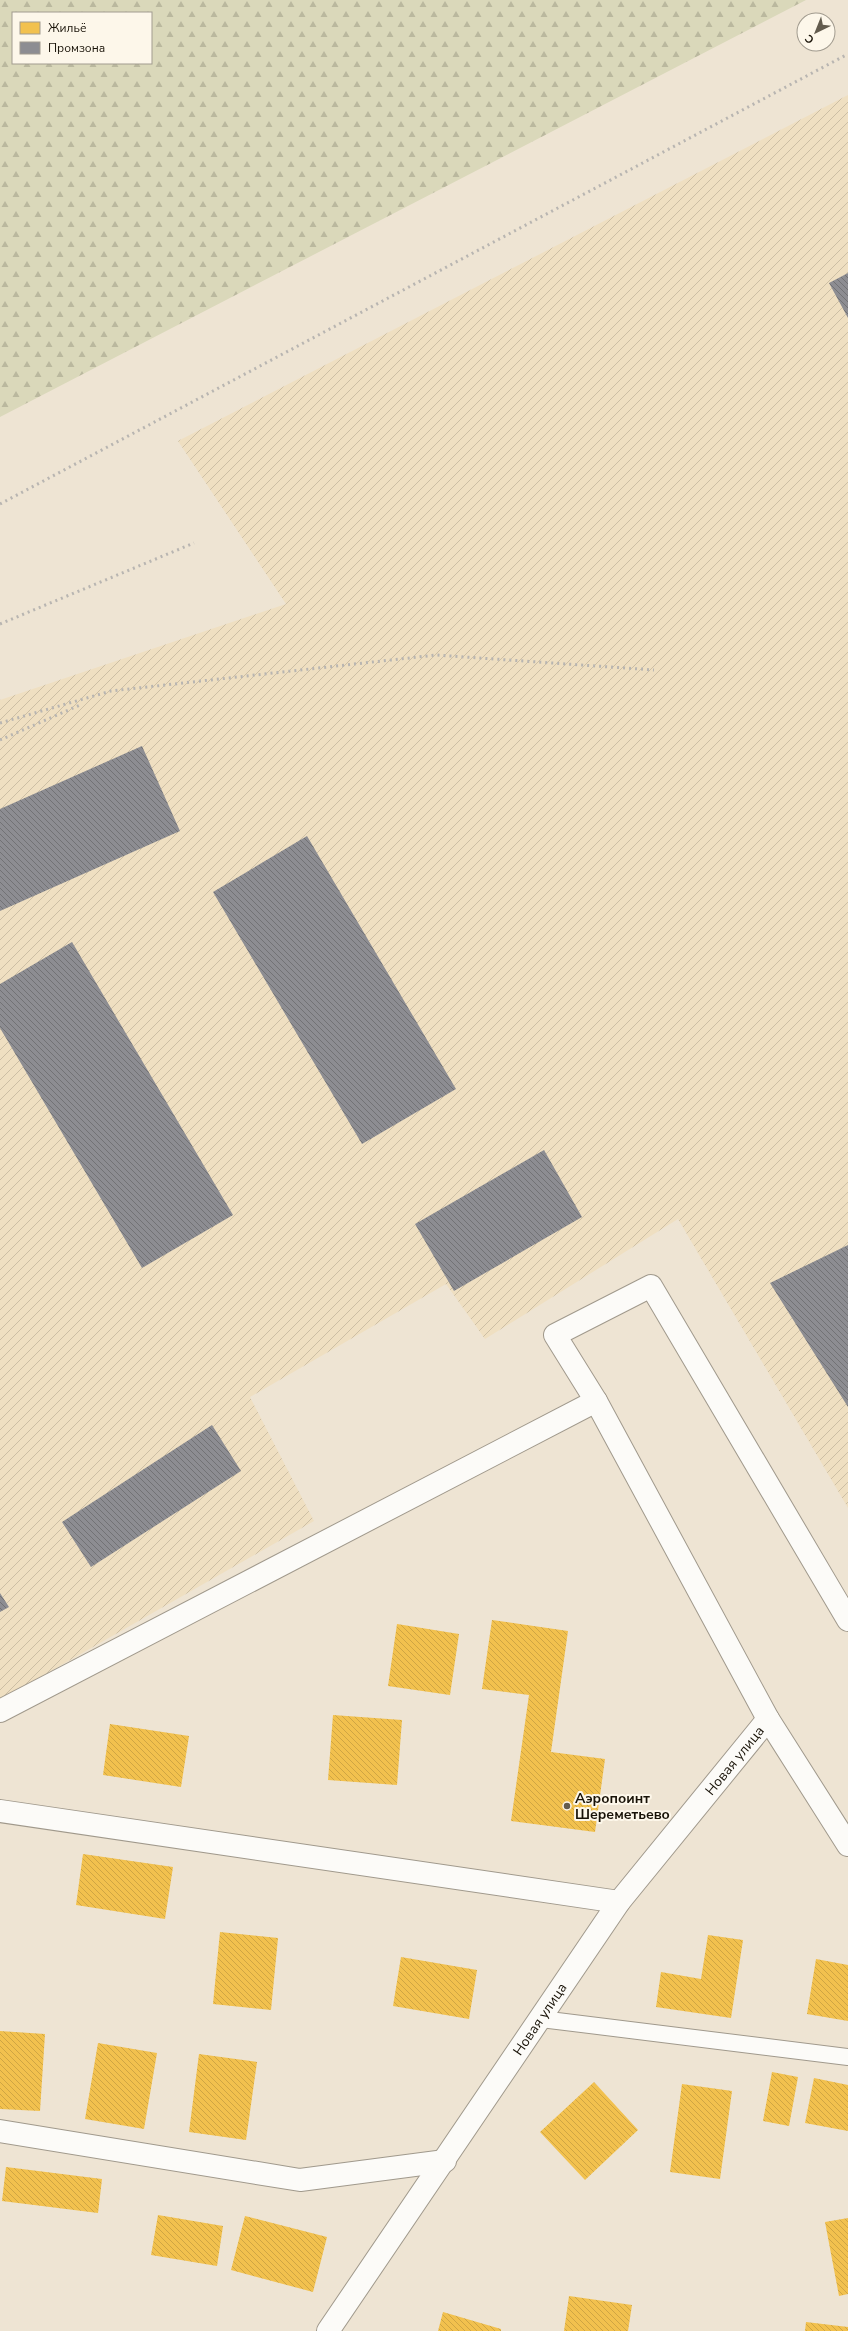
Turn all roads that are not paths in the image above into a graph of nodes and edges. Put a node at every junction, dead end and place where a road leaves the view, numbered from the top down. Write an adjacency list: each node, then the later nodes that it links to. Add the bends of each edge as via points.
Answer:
1 (596, 1401): 2 (street, via 555,1335 651,1286); 3 (street); 4 (street)
2 (848, 1620)
3 (0, 1711)
4 (768, 1719): 6 (street); 7 (street, Новая улица)
5 (0, 1812): 7 (street)
6 (848, 1845)
7 (619, 1902): 8 (street, Новая улица)
8 (541, 2019): 9 (lane); 11 (street, Новая улица)
9 (848, 2057)
10 (0, 2131): 11 (street, via 300,2180)
11 (445, 2161): 12 (street, Новая улица)
12 (328, 2331)

